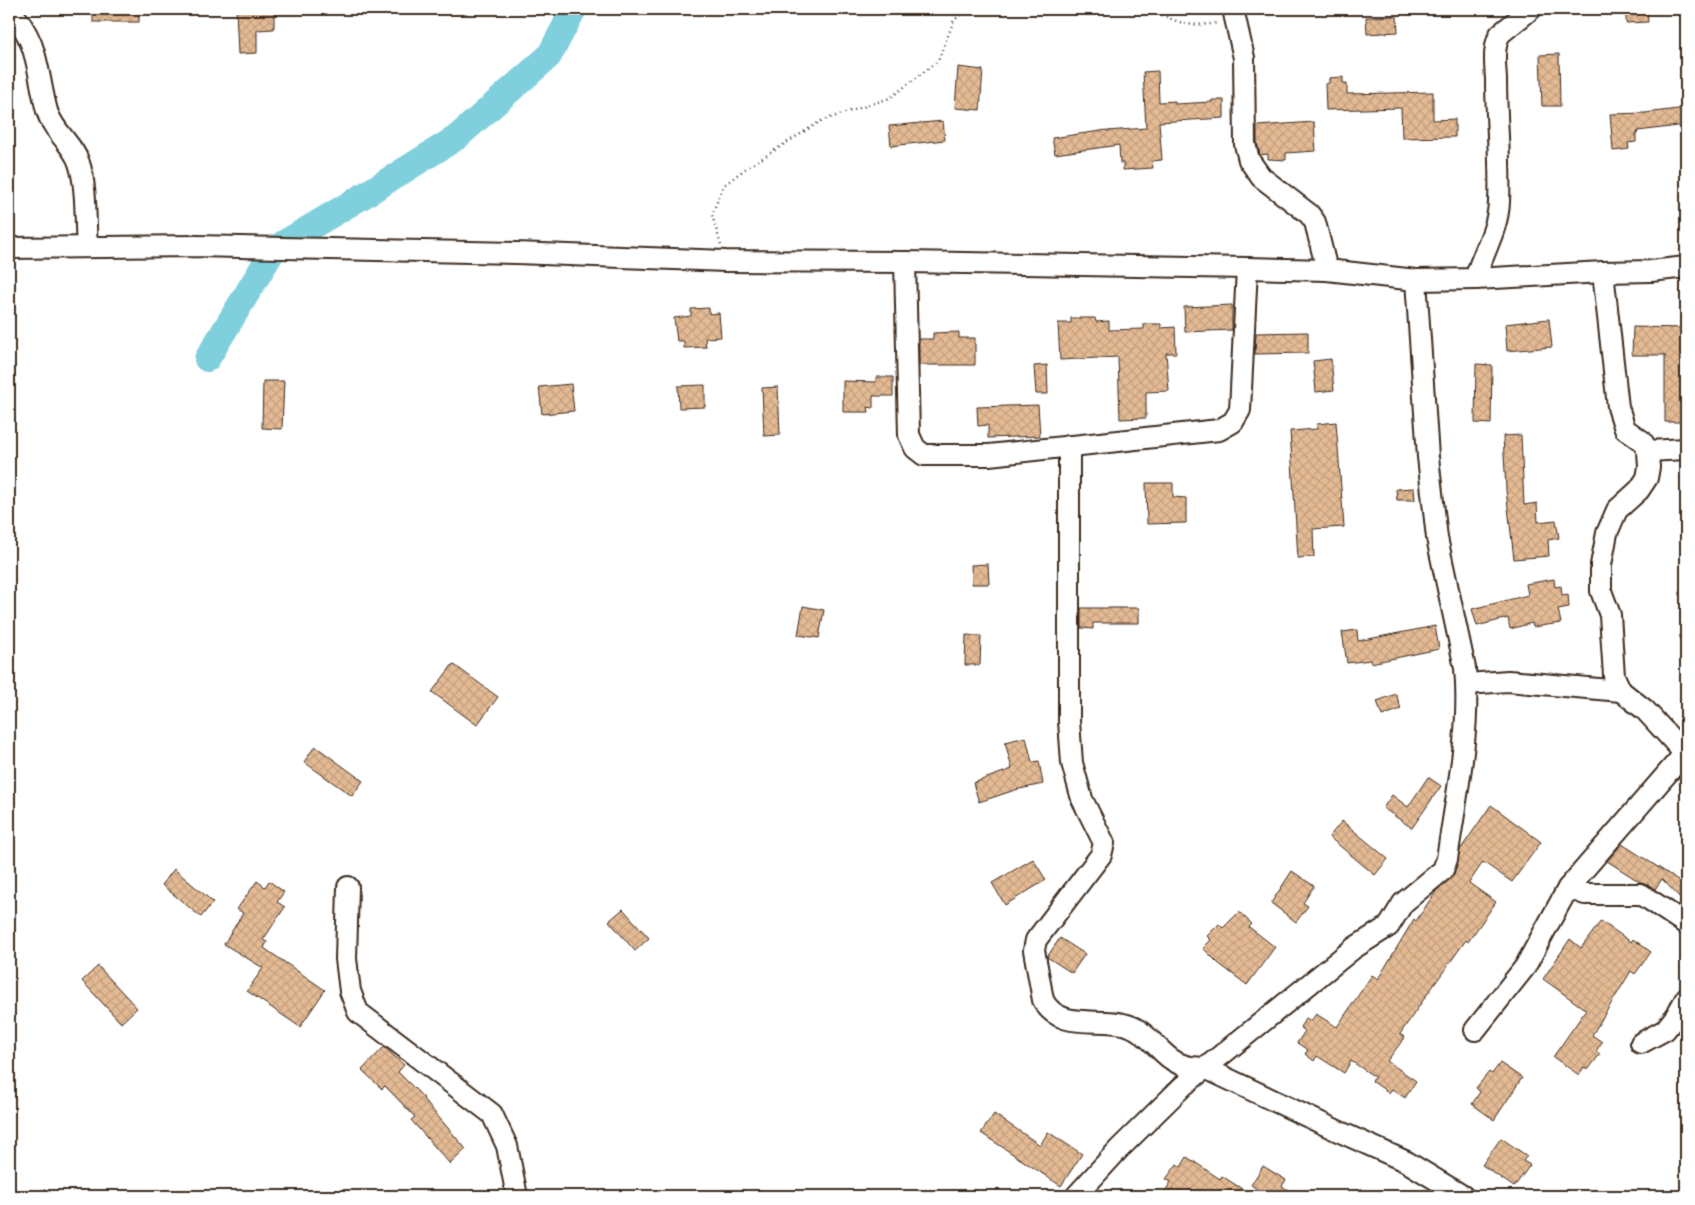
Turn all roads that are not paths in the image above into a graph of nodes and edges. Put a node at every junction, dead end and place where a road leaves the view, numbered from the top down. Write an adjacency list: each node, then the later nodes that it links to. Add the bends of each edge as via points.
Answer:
1 (9, 9): 4 (street, via 29,37 53,124 79,161)
2 (1531, 9): 11 (street, via 1500,34 1495,48 1499,203)
3 (1234, 14): 9 (street, via 1244,58 1245,144 1250,160 1261,177 1315,222)
4 (86, 247): 5 (street); 6 (street, via 206,246)
5 (9, 248)
6 (905, 262): 8 (street); 13 (street, via 909,435 914,448 924,455 989,455)
7 (1686, 267): 10 (street)
8 (1247, 268): 9 (street); 13 (street, via 1240,410 1233,422 1219,430)
9 (1327, 270): 12 (street)
10 (1603, 272): 11 (street); 15 (street, via 1618,407 1625,429 1642,441)
11 (1475, 279): 12 (street)
12 (1416, 280): 16 (street, via 1437,538)
13 (1068, 446): 25 (street, via 1072,763 1082,799 1104,843 1102,855 1036,940 1034,950 1042,1000 1053,1014 1070,1020 1130,1026 1177,1062)
14 (1686, 449): 15 (street)
15 (1648, 451): 17 (street, via 1646,478 1639,490 1617,510 1607,533 1602,565 1601,591 1610,615 1614,676)
16 (1466, 684): 17 (street, via 1508,681); 25 (street, via 1462,757 1443,870 1403,903 1389,926 1354,948)
17 (1621, 691): 18 (street, via 1645,710)
18 (1686, 754): 20 (street)
19 (348, 887): 26 (street, via 346,959 350,991 358,1012 492,1114 507,1146)
20 (1568, 888): 21 (street, via 1590,895 1641,894); 23 (street, via 1525,967)
21 (1686, 924)
22 (1686, 998): 24 (street, via 1665,1030)
23 (1475, 1030)
24 (1642, 1043)
25 (1205, 1068): 27 (street, via 1131,1137); 28 (street, via 1407,1162)
26 (517, 1196)
27 (1076, 1196)
28 (1463, 1196)

